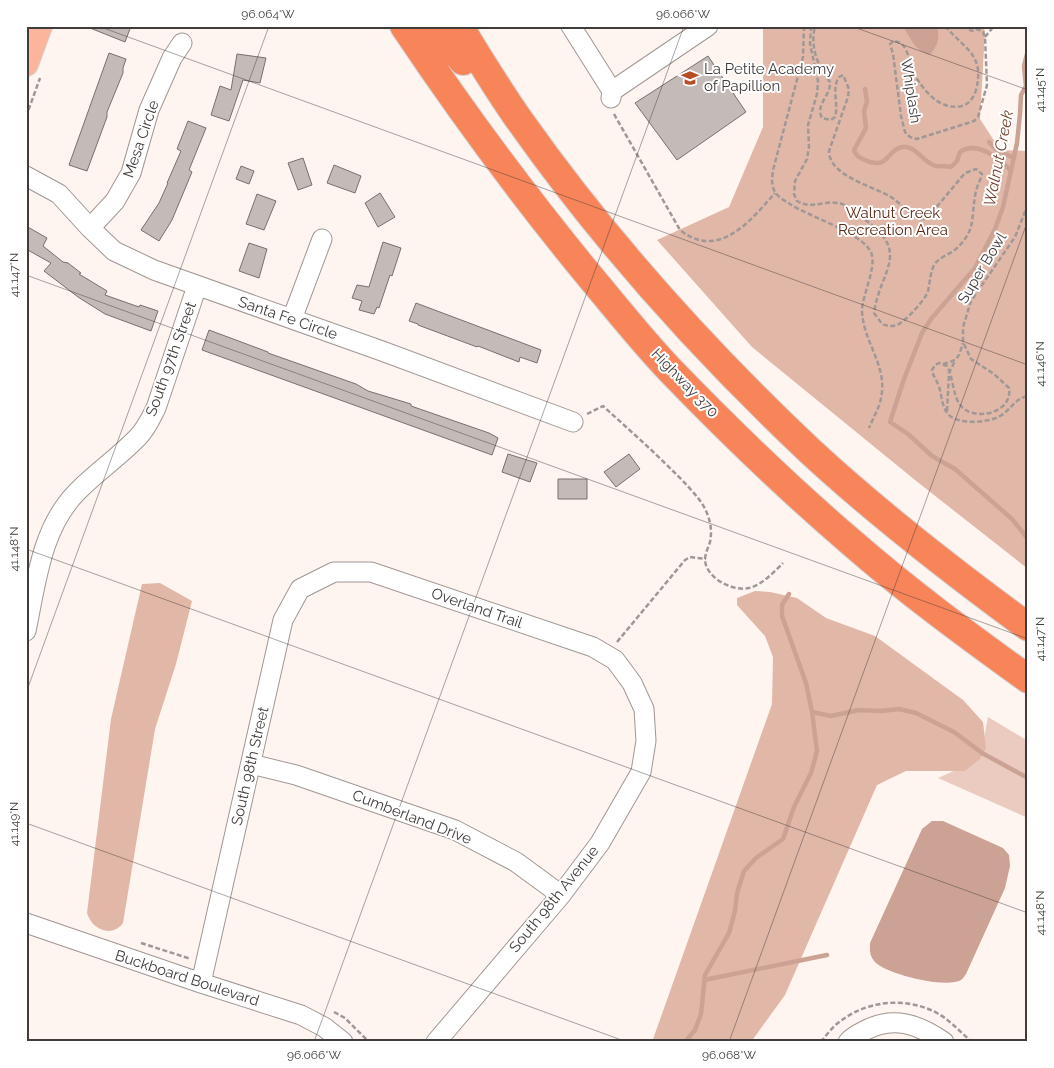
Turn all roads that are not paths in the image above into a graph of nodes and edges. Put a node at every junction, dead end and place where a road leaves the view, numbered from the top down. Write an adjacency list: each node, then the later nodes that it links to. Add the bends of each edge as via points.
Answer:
1 (40, 26): 8 (main road)
2 (404, 26): 20 (highway, Highway 370, via 499,163 561,242 671,371 851,543)
3 (436, 26): 9 (highway, via 454,51)
4 (459, 26): 9 (highway)
5 (571, 26): 6 (street, via 611,94)
6 (708, 26)
7 (182, 43): 11 (street, Mesa Circle, via 149,110 131,173 115,201)
8 (26, 64)
9 (520, 120): 17 (highway, via 565,181 656,292 761,403 811,452 903,531)
10 (26, 176): 11 (street, Santa Fe Circle, via 59,194)
11 (90, 228): 13 (street, Santa Fe Circle, via 114,251)
12 (322, 239): 14 (street)
13 (197, 286): 14 (street, Santa Fe Circle); 18 (street, South 97th Street, via 148,423 139,436 76,493 58,518 43,552)
14 (292, 319): 15 (street, Santa Fe Circle)
15 (573, 422)
16 (334, 572): 19 (street, Overland Trail, via 371,572 593,647); 21 (street, South 98th Street, via 300,589 283,620)
17 (1028, 627)
18 (26, 631)
19 (611, 657): 22 (street, South 98th Avenue, via 632,683 644,709 646,741 641,772 600,843)
20 (1028, 679)
21 (251, 764): 22 (street, Cumberland Drive, via 296,775 456,830 516,862); 24 (street, South 98th Street)
22 (562, 895): 26 (street, South 98th Avenue)
23 (26, 924): 24 (street, Buckboard Boulevard)
24 (201, 983): 25 (street, Buckboard Boulevard, via 301,1015)
25 (343, 1042)
26 (436, 1042)
27 (848, 1042): 28 (street, via 872,1026 892,1022 920,1028)
28 (944, 1042)

